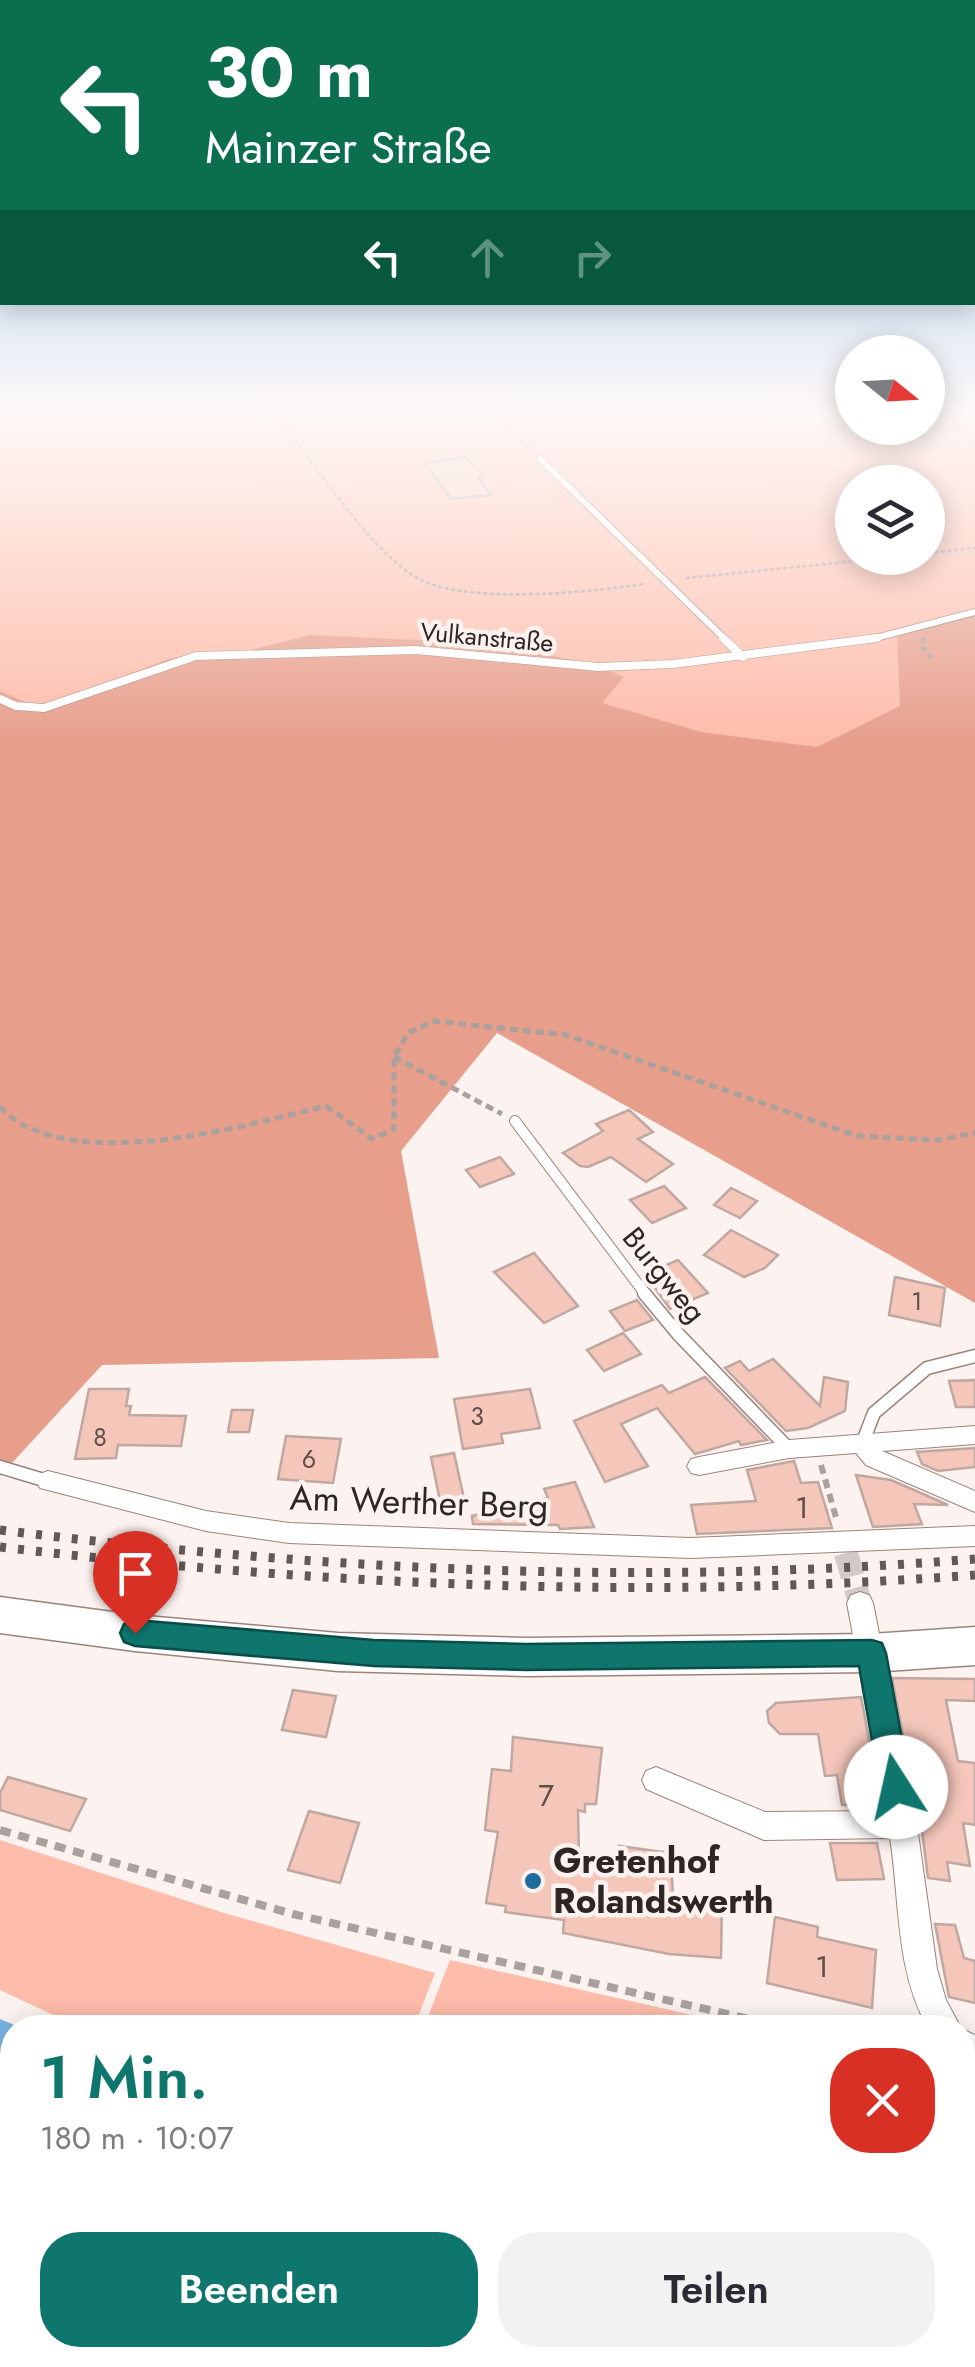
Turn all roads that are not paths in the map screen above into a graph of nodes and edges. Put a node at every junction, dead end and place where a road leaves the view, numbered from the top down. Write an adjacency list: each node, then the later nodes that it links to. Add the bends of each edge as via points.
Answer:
1 (607, 524): 3 (lane)
2 (975, 612): 3 (lane, Vulkanstraße, via 860,642)
3 (744, 657): 5 (lane, Vulkanstraße, via 598,667 416,650 196,656 44,708)
4 (0, 699): 5 (lane, Vulkanstraße)
5 (16, 706): 6 (lane)
6 (0, 712)
7 (515, 1120): 11 (lane, Burgweg, via 678,1334)
8 (975, 1356): 10 (lane, via 927,1368 874,1413)
9 (975, 1435): 10 (street)
10 (862, 1444): 11 (street); 15 (street, via 874,1458)
11 (789, 1449): 12 (street)
12 (699, 1466)
13 (0, 1467): 14 (lane, Am Werther Berg)
14 (48, 1482): 16 (street, Am Werther Berg, via 206,1521 290,1533 690,1548 845,1548)
15 (975, 1502)
16 (975, 1536)
17 (860, 1603): 20 (street)
18 (0, 1615): 20 (main road, via 338,1652)
19 (975, 1646): 20 (main road)
20 (872, 1653): 22 (street)
21 (656, 1780): 22 (street, via 764,1826)
22 (902, 1824): 23 (street, via 924,1977)
23 (938, 2015)

